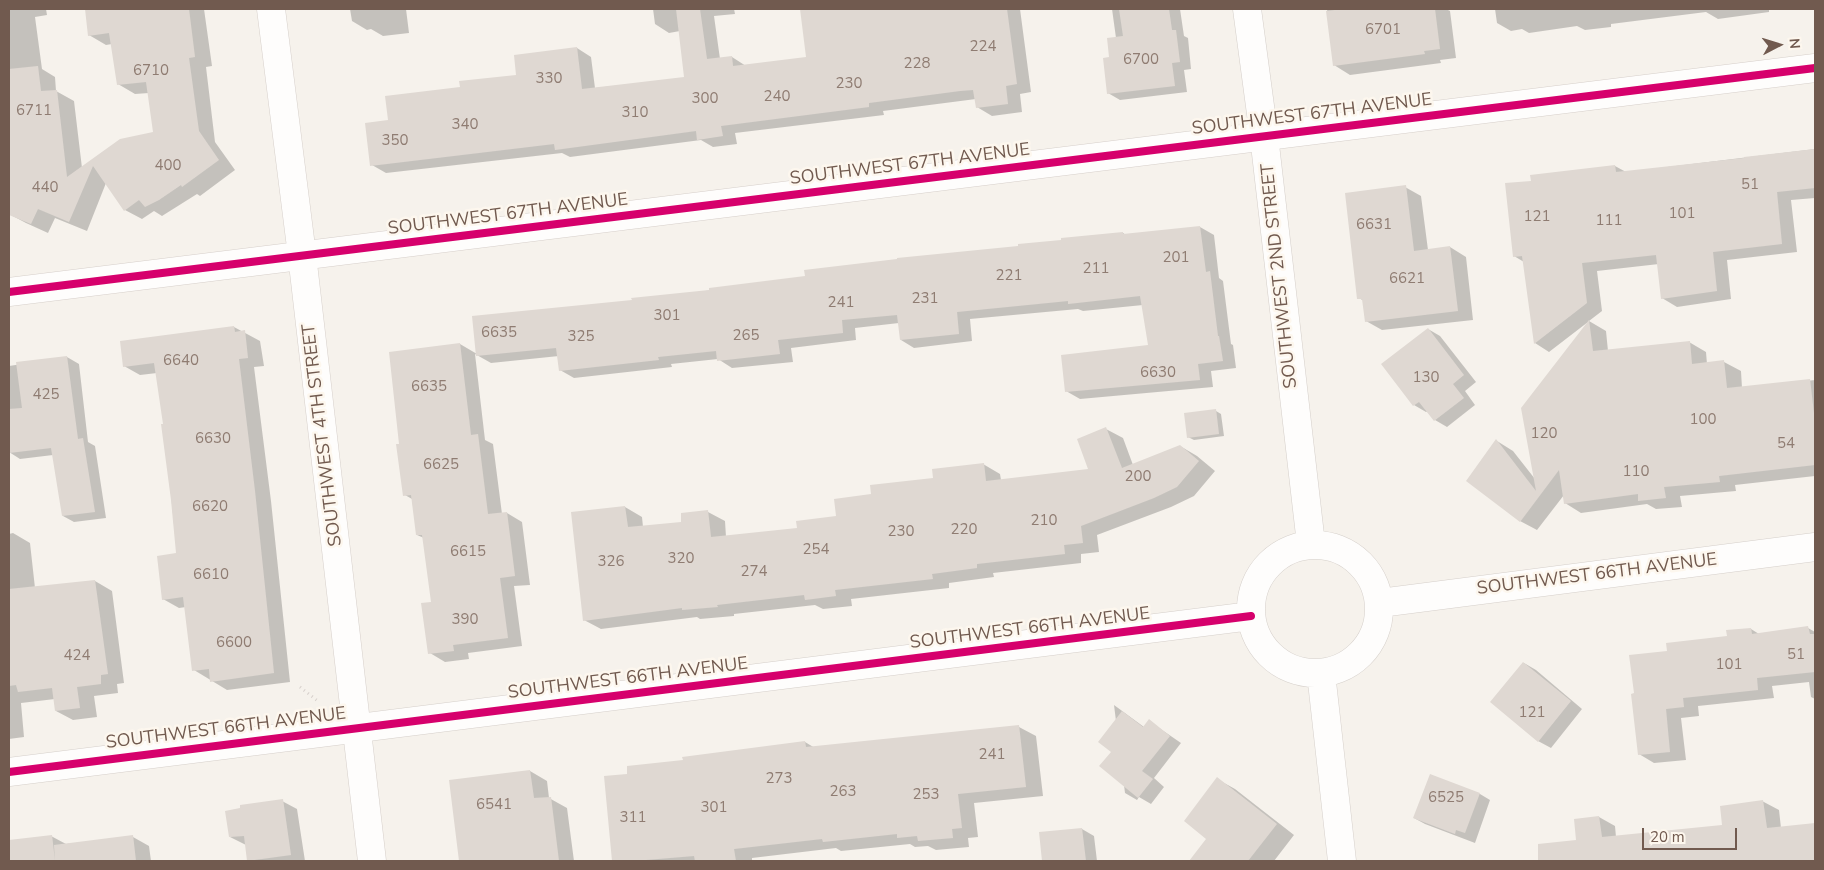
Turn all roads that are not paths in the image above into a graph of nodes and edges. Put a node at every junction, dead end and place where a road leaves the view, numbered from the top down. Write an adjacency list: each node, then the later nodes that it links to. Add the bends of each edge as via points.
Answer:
1 (271, 9): 5 (street, SOUTHWEST 4TH STREET)
2 (1247, 9): 4 (street, SOUTHWEST 2ND STREET)
3 (1815, 68): 4 (street, SOUTHWEST 67TH AVENUE)
4 (1264, 136): 5 (street, SOUTHWEST 67TH AVENUE); 7 (street, SOUTHWEST 2ND STREET)
5 (302, 255): 6 (street, SOUTHWEST 67TH AVENUE); 12 (street, SOUTHWEST 4TH STREET)
6 (9, 292)
7 (1310, 544): 9 (street, via 1327,545 1356,558 1375,584); 10 (street, via 1282,553 1261,574 1254,587)
8 (1815, 547): 9 (street, SOUTHWEST 66TH AVENUE)
9 (1380, 603): 11 (street, via 1377,626 1366,649 1338,670)
10 (1251, 616): 11 (street, via 1263,647 1274,659 1304,673); 12 (street, SOUTHWEST 66TH AVENUE)
11 (1321, 673): 15 (street)
12 (357, 728): 13 (street, SOUTHWEST 66TH AVENUE); 14 (street, SOUTHWEST 4TH STREET)
13 (9, 772)
14 (372, 861)
15 (1342, 861)

